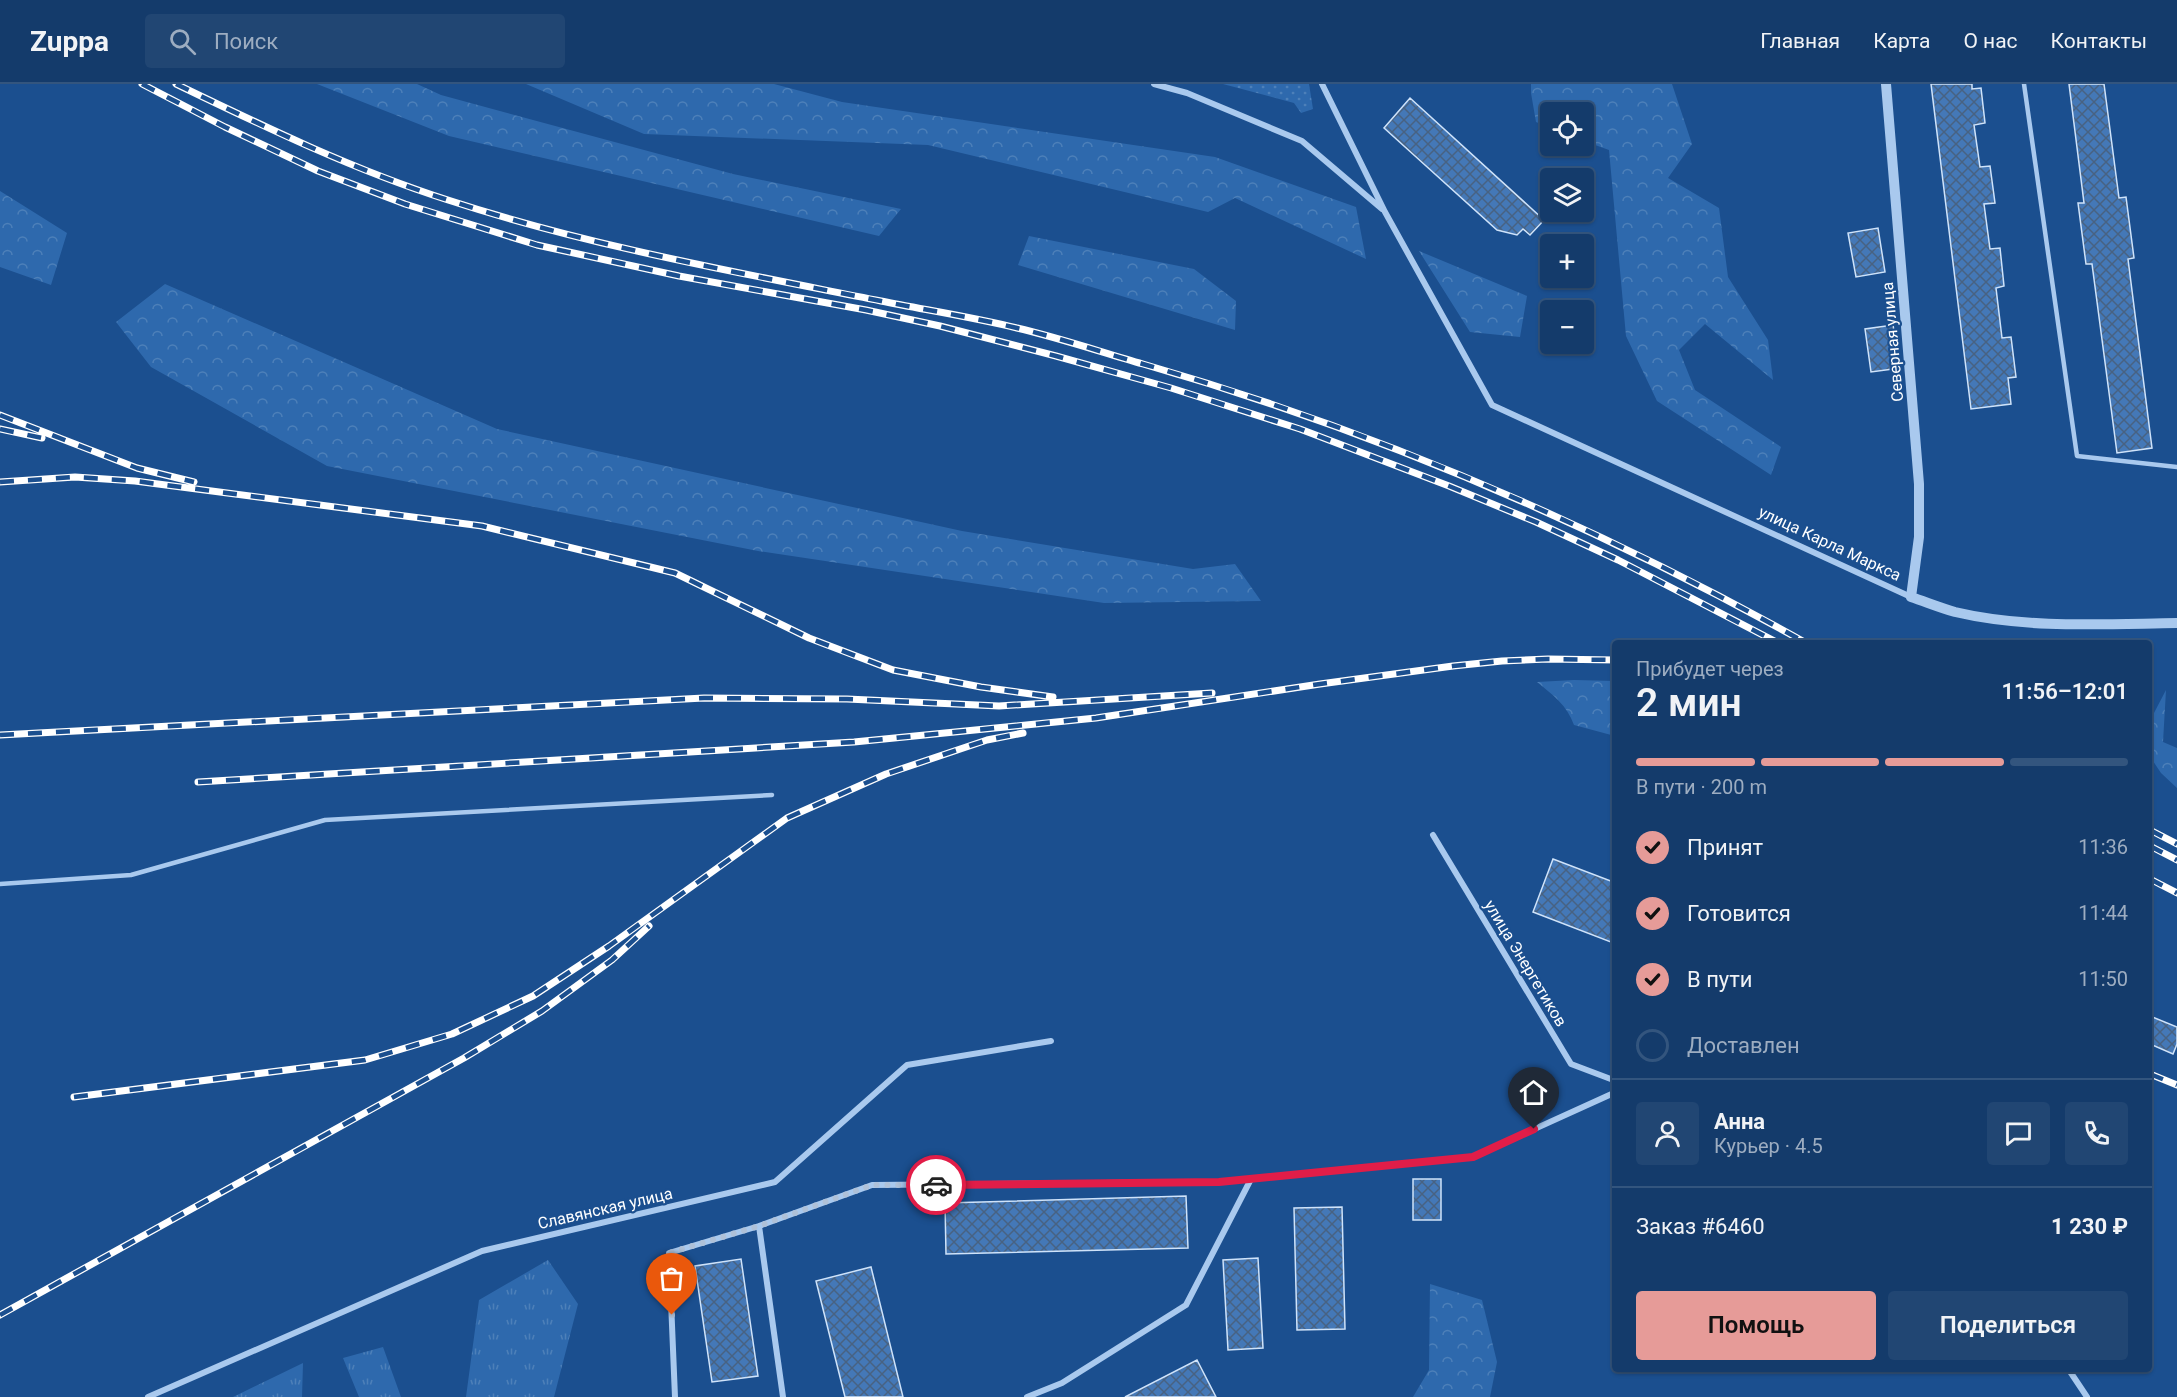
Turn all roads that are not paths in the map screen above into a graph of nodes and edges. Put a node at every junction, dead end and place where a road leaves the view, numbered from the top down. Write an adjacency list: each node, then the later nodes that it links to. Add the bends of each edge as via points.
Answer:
1 (1154, 84): 5 (street, via 1187,93 1302,141)
2 (1323, 84): 5 (street)
3 (1886, 84): 7 (street, Северная улица, via 1918,484 1918,537)
4 (2024, 84): 6 (lane, via 2077,456)
5 (1385, 212): 7 (street, улица Карла Маркса, via 1492,405)
6 (2177, 466)
7 (1911, 597): 8 (street, улица Карла Маркса, via 1955,612 2010,621 2074,625)
8 (2177, 623)
9 (772, 795): 11 (lane, via 326,820 131,875)
10 (1433, 835): 13 (street, улица Энергетиков, via 1571,1064)
11 (0, 884)
12 (1051, 1041): 18 (street, Славянская улица, via 907,1065 774,1182 482,1251)
13 (1612, 1079)
14 (1612, 1094): 15 (street, via 1473,1157)
15 (1251, 1179): 16 (street, via 872,1185); 21 (street, via 1186,1305 1062,1383)
16 (759, 1226): 19 (street, via 669,1253); 20 (street)
17 (2070, 1372): 22 (street)
18 (148, 1397)
19 (675, 1397)
20 (783, 1397)
21 (1027, 1397)
22 (2087, 1397)

